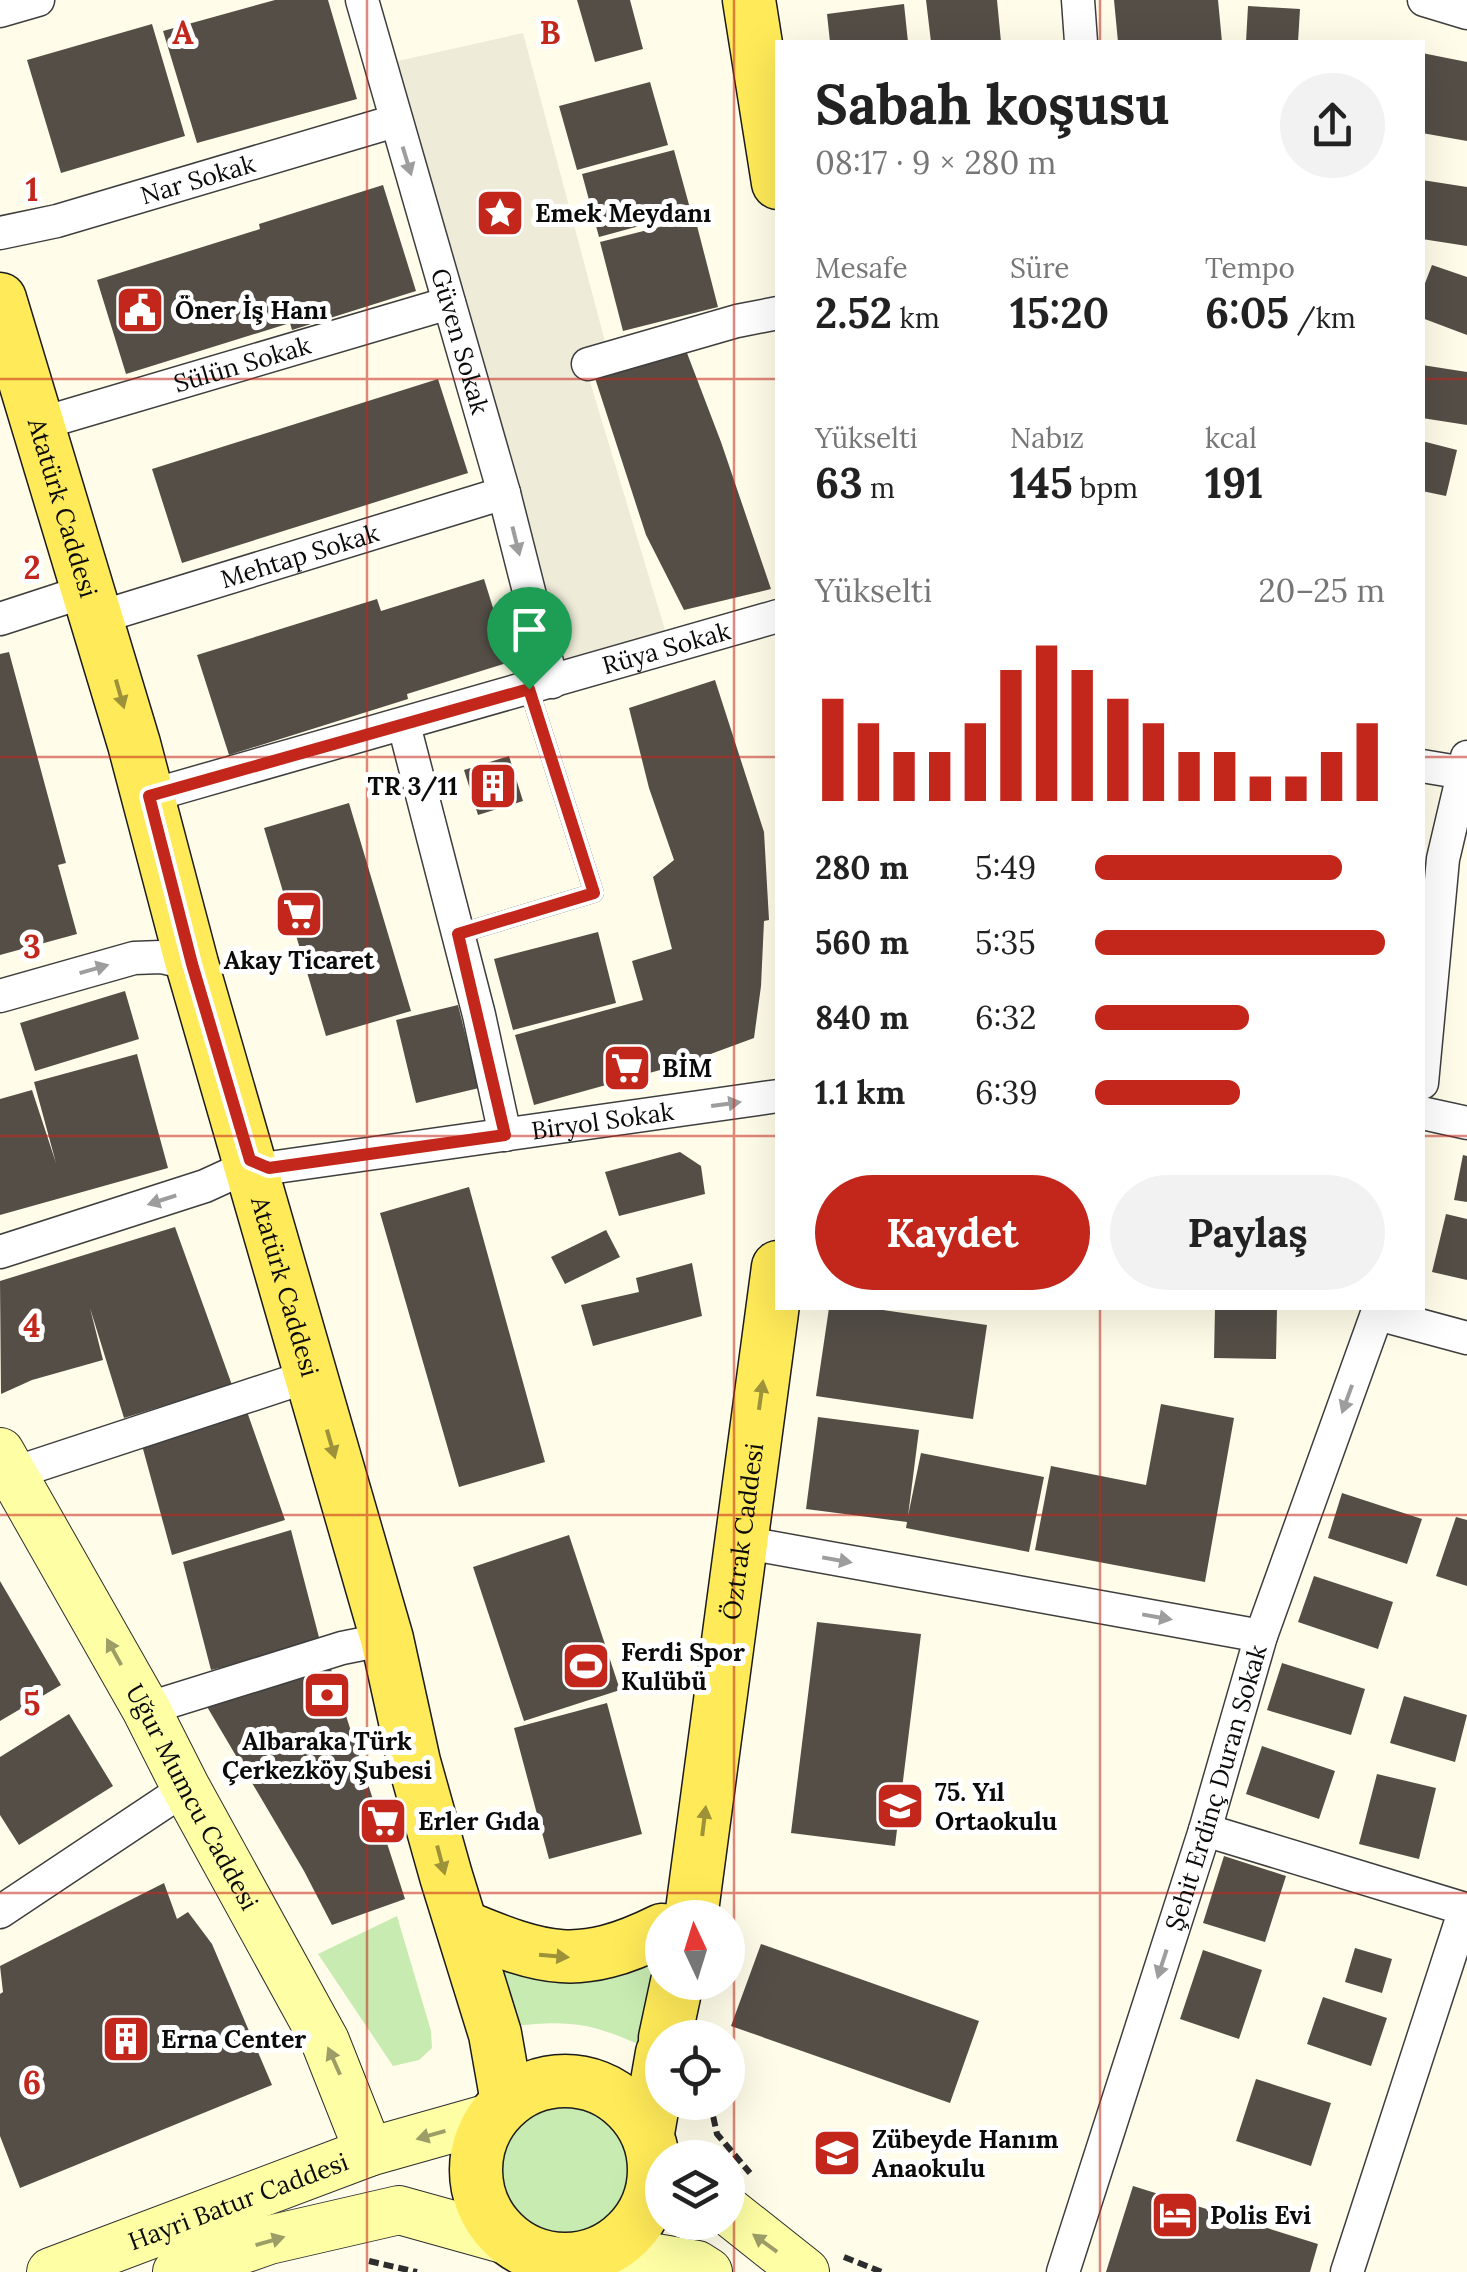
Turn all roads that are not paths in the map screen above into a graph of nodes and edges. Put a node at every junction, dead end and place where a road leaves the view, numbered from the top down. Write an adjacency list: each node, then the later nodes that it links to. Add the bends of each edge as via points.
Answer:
1 (38, 0): 6 (street)
2 (362, 0): 9 (street, Güven Sokak)
3 (749, 0): 10 (main road)
4 (1078, 0): 8 (street)
5 (1424, 0): 7 (street)
6 (0, 11)
7 (1467, 13)
8 (1081, 40)
9 (395, 121): 11 (street, Nar Sokak); 13 (street, Güven Sokak, one-way to 13)
10 (775, 164)
11 (0, 233)
12 (0, 299): 16 (main road, Atatürk Caddesi)
13 (449, 303): 16 (street, Sülün Sokak); 17 (street, Güven Sokak)
14 (775, 314): 15 (street)
15 (588, 364)
16 (36, 425): 18 (main road, Atatürk Caddesi)
17 (504, 493): 18 (street, Mehtap Sokak); 21 (street, Güven Sokak, one-way to 21)
18 (93, 604): 20 (street, Mehtap Sokak); 25 (main road, Atatürk Caddesi, one-way to 25)
19 (775, 617): 21 (street, Rüya Sokak)
20 (0, 619)
21 (540, 686): 22 (street, Rüya Sokak); 27 (lane, via 594,893)
22 (404, 725): 25 (street, Rüya Sokak); 27 (street)
23 (1466, 765): 24 (street); 26 (street)
24 (1425, 766)
25 (149, 796): 28 (main road, Atatürk Caddesi)
26 (1455, 860): 30 (street)
27 (458, 934): 34 (street)
28 (192, 964): 29 (street, one-way to 28, via 134,958); 35 (main road, Atatürk Caddesi)
29 (0, 996)
30 (1425, 1063)
31 (775, 1096): 34 (street, Biryol Sokak, one-way to 31)
32 (1425, 1114): 33 (street)
33 (1467, 1123)
34 (505, 1135): 35 (street, Biryol Sokak, via 269,1168)
35 (250, 1160): 36 (street, one-way to 36, via 205,1186); 40 (main road, Atatürk Caddesi)
36 (0, 1252)
37 (775, 1288): 42 (main road, Öztrak Caddesi, one-way to 37)
38 (1378, 1311): 39 (street); 43 (street, Şehit Erdinç Duran Sokak, one-way to 43)
39 (1467, 1338)
40 (312, 1375): 41 (street); 44 (main road, Atatürk Caddesi, one-way to 44)
41 (7, 1462): 45 (main road, Uğur Mumcu Caddesi, one-way to 41)
42 (741, 1542): 43 (street, one-way to 43); 48 (main road, Öztrak Caddesi, one-way to 42)
43 (1261, 1636): 47 (street, Şehit Erdinç Duran Sokak)
44 (387, 1639): 45 (street); 51 (main road, Atatürk Caddesi, one-way to 51)
45 (146, 1709): 46 (main road, Uğur Mumcu Caddesi)
46 (186, 1788): 50 (street); 55 (main road, Uğur Mumcu Caddesi, one-way to 46, via 325,2042)
47 (1205, 1830): 49 (street); 64 (street, Şehit Erdinç Duran Sokak, one-way to 64)
48 (686, 1900)
49 (1466, 1907): 65 (street)
50 (0, 1912)
51 (462, 1926): 52 (main road, one-way to 52, via 534,1954 562,1957 608,1953); 53 (main road, Atatürk Caddesi, via 495,2034)
52 (645, 1937)
53 (500, 2110): 54 (main road, via 530,2087 585,2082 611,2092); 55 (main road, Hayri Batur Caddesi, one-way to 55); 58 (main road, via 478,2146 480,2199 492,2222)
54 (656, 2140)
55 (369, 2152): 61 (main road, Hayri Batur Caddesi)
56 (645, 2211): 59 (main road)
57 (745, 2225): 63 (main road, one-way to 57)
58 (528, 2256): 59 (main road); 62 (main road, Hayri Batur Caddesi, one-way to 58, via 269,2240 398,2210)
59 (598, 2259): 60 (main road)
60 (702, 2269)
61 (51, 2272)
62 (177, 2272)
63 (804, 2272)
64 (1063, 2272)
65 (1347, 2272)

